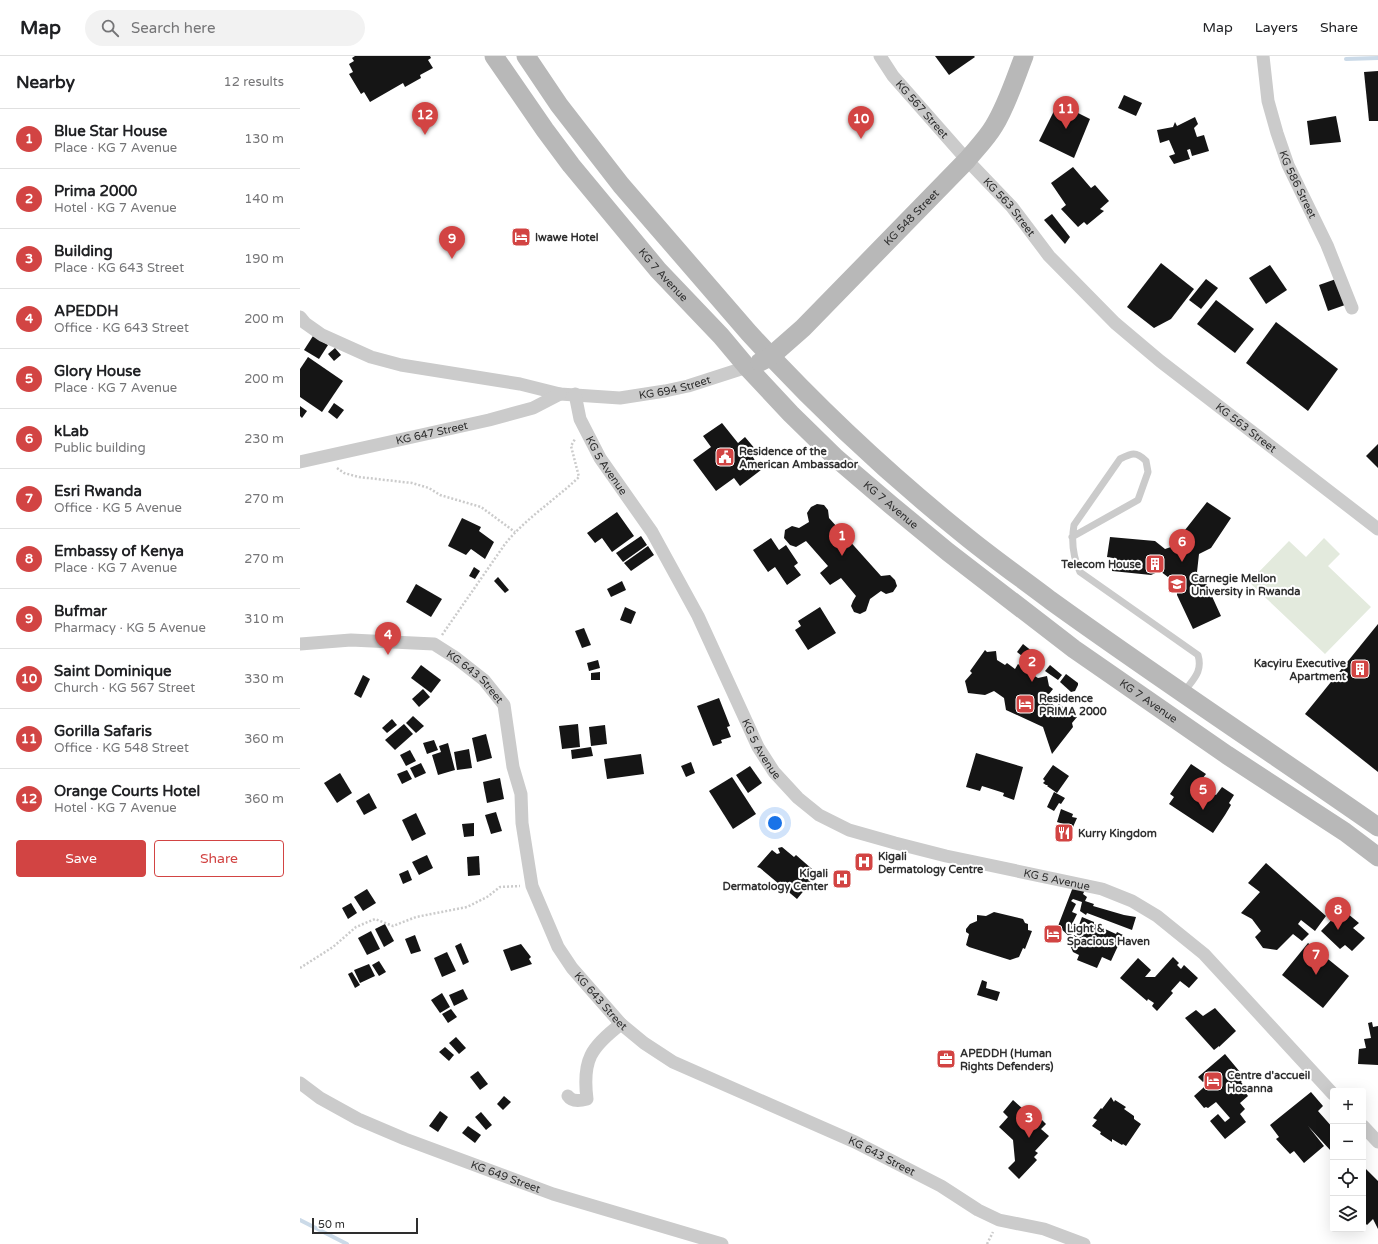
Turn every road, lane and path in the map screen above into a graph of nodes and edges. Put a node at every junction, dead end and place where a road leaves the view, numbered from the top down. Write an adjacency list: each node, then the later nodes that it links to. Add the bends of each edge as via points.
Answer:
1 (494, 56): 10 (main road, KG 7 Avenue, via 571,165 658,270)
2 (526, 56): 9 (main road, via 559,105 621,185)
3 (880, 56): 6 (street, KG 567 Street, via 893,76)
4 (1024, 56): 6 (main road, KG 548 Street, via 995,125)
5 (1263, 56): 7 (street, KG 586 Street, via 1268,101 1288,165 1326,245)
6 (967, 160): 9 (main road, KG 548 Street, via 828,304); 16 (street, KG 563 Street, via 1012,208 1049,256 1116,324 1160,362)
7 (1352, 308)
8 (300, 317): 11 (street, via 322,335 371,358 520,384)
9 (770, 357): 10 (main road, KG 694 Street); 21 (main road, via 846,432 964,535 1094,632)
10 (747, 367): 12 (street, KG 694 Street, via 665,392 620,398); 23 (main road, KG 7 Avenue, via 836,458 954,557 1074,649)
11 (560, 394): 12 (street); 14 (street, KG 647 Street, via 533,408 489,420)
12 (575, 394): 13 (street, KG 5 Avenue)
13 (580, 419): 17 (path, via 571,446 579,477); 28 (street, KG 5 Avenue, via 600,458 652,532 698,616 758,747 774,772 798,798 819,815 850,830 946,856 1102,889 1132,900 1157,916 1204,954)
14 (328, 456): 15 (street, KG 647 Street); 17 (path, via 344,473 370,479 412,483 440,495 481,507)
15 (300, 462)
16 (1378, 529)
17 (515, 532): 19 (path)
18 (1072, 536): 18 (lane, via 1074,525 1120,459 1131,453 1140,455 1146,461 1148,472 1138,500); 21 (lane, via 1080,572 1198,655 1199,671)
19 (439, 638)
20 (300, 644): 24 (street, KG 643 Street, via 351,640 434,644 484,680 504,705 513,767 521,794 522,823)
21 (1183, 694): 22 (main road)
22 (1378, 827)
23 (1378, 857)
24 (532, 886): 25 (path, via 500,887 467,907 416,917 393,926 375,919 356,927 333,947); 26 (street, KG 643 Street, via 558,947 572,968)
25 (300, 968)
26 (621, 1024): 29 (street, via 601,1040 589,1059 585,1081 587,1099 580,1101); 33 (street, KG 643 Street, via 673,1062 855,1142 941,1186 999,1220 1044,1229)
27 (300, 1083): 32 (street, KG 649 Street, via 320,1098 358,1119 405,1139 553,1194)
28 (1330, 1091)
29 (568, 1096)
30 (1366, 1129): 31 (street)
31 (1378, 1142)
32 (722, 1244)
33 (1084, 1244)

